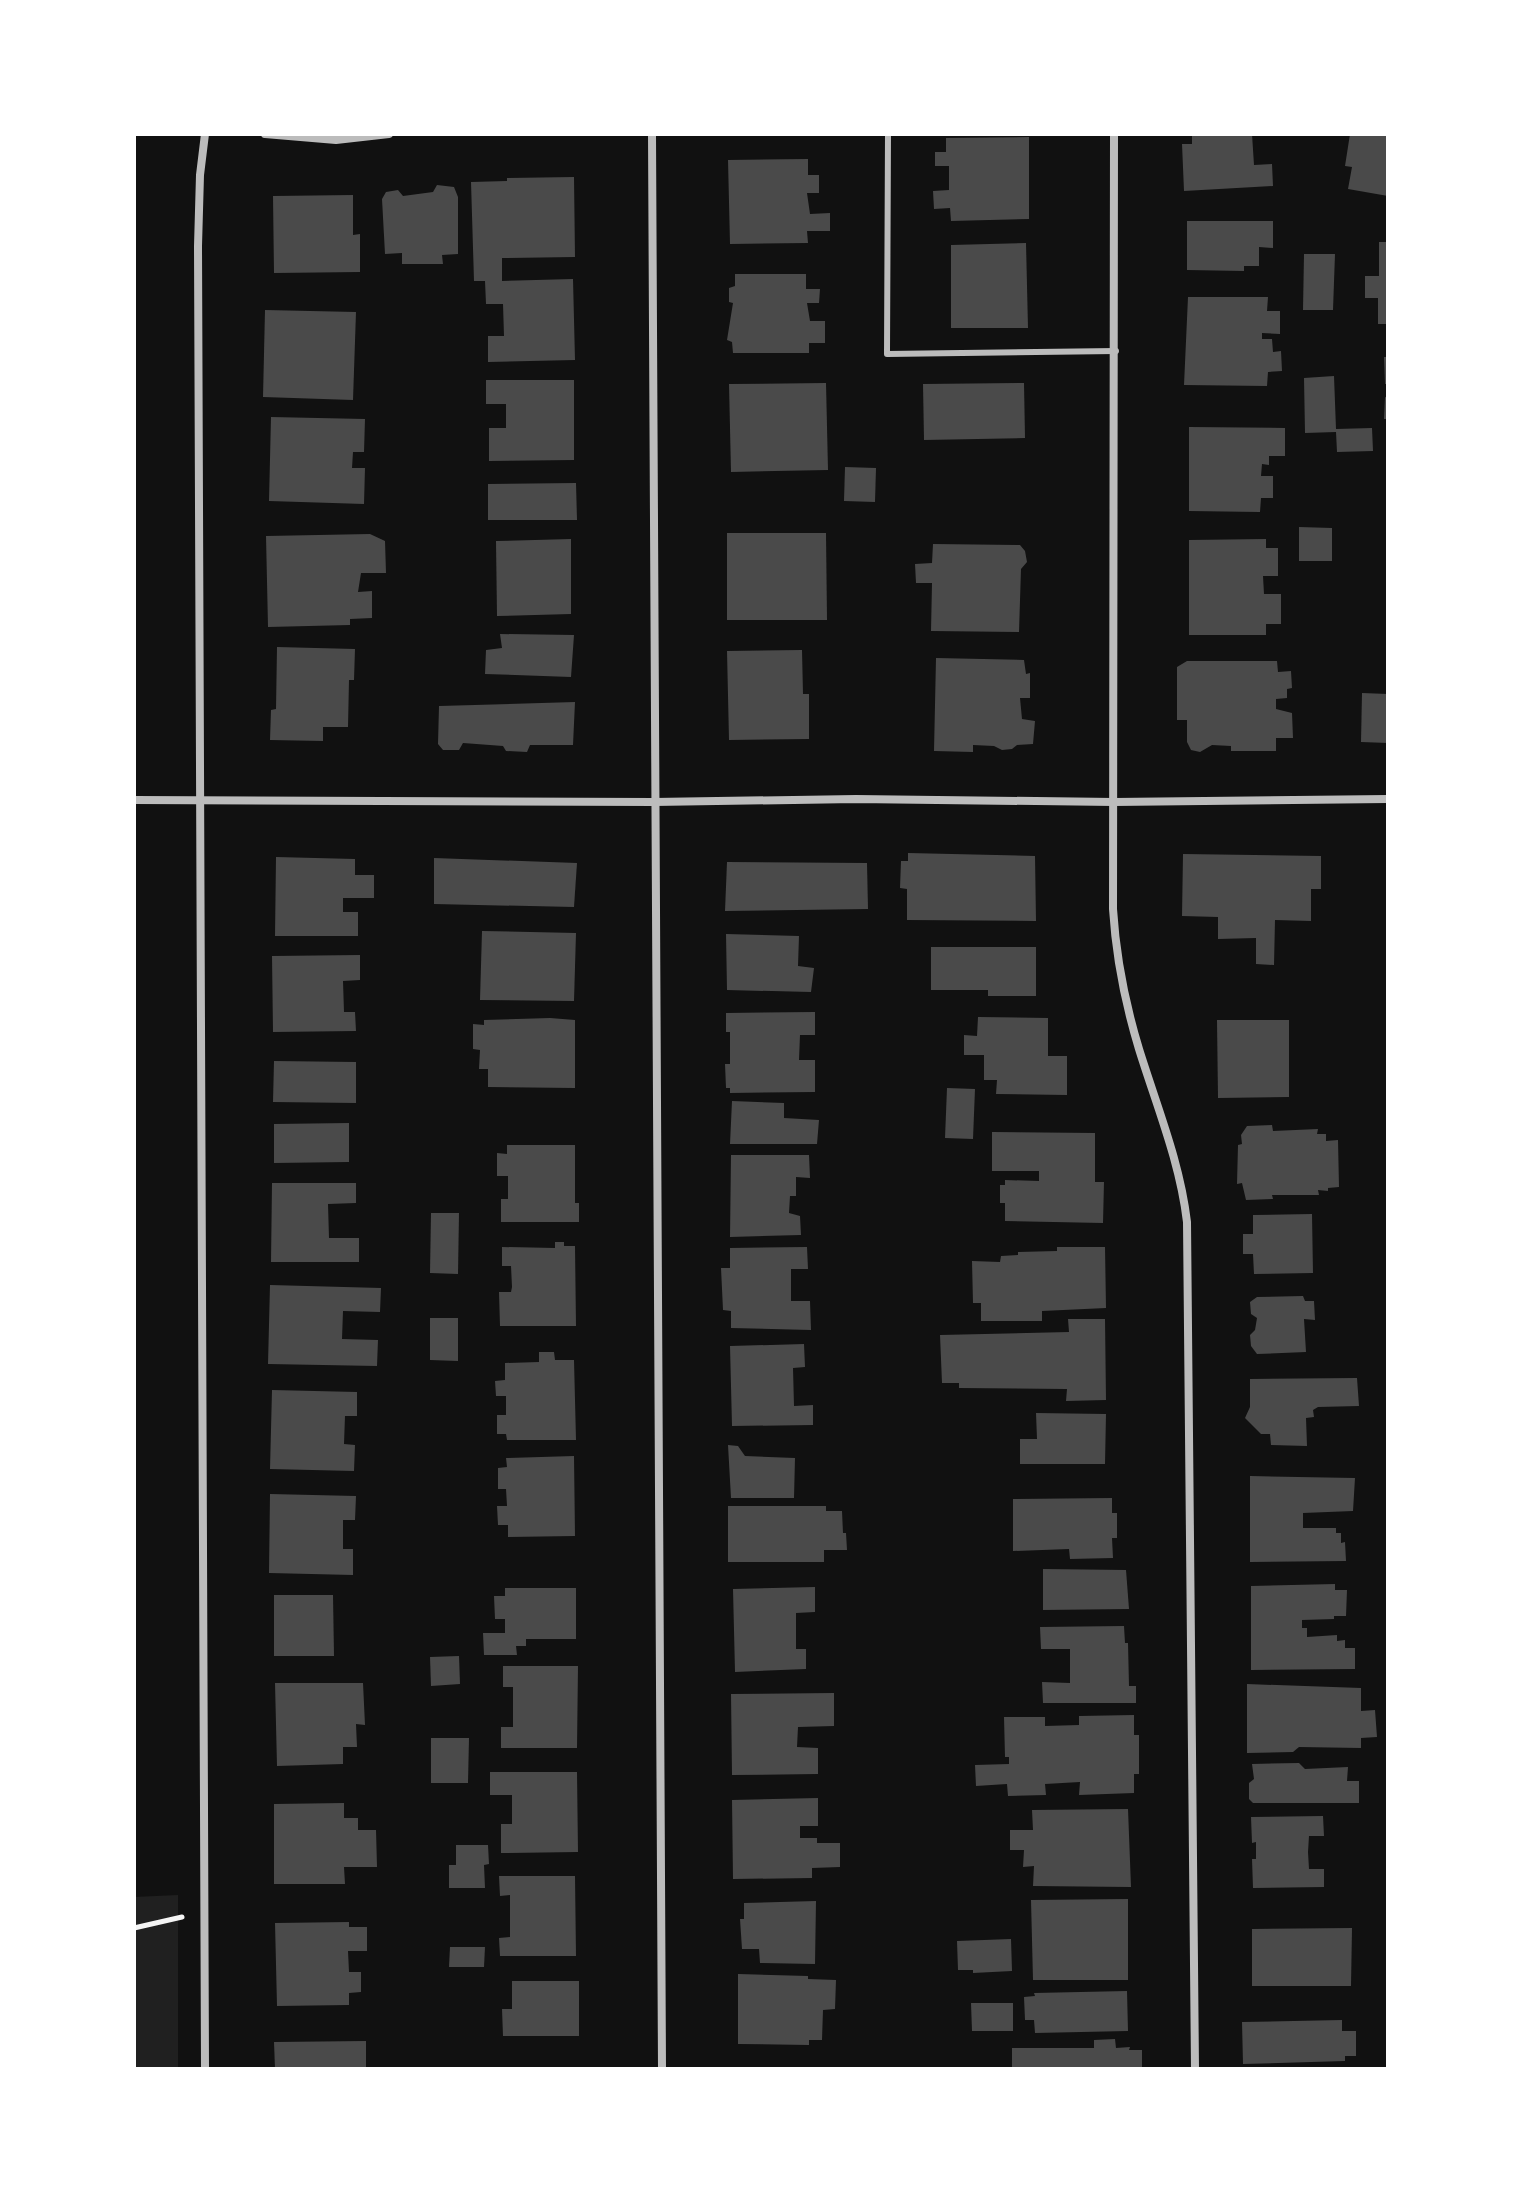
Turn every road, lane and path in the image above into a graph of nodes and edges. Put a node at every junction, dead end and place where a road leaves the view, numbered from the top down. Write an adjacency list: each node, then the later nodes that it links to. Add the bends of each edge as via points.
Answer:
1 (205, 134): 10 (street, via 198,246)
2 (265, 134): 3 (street, via 336,140)
3 (389, 134)
4 (652, 134): 11 (street)
5 (888, 134): 7 (lane, via 887,354)
6 (1114, 134): 7 (street)
7 (1116, 351): 12 (street)
8 (1388, 799): 12 (street)
9 (134, 800): 10 (street)
10 (199, 801): 11 (street); 15 (street)
11 (654, 802): 12 (street); 16 (street)
12 (1114, 802): 17 (street, via 1115,951 1183,1187 1187,1222)
13 (182, 1917): 14 (path)
14 (134, 1928)
15 (205, 2069)
16 (662, 2069)
17 (1195, 2069)

